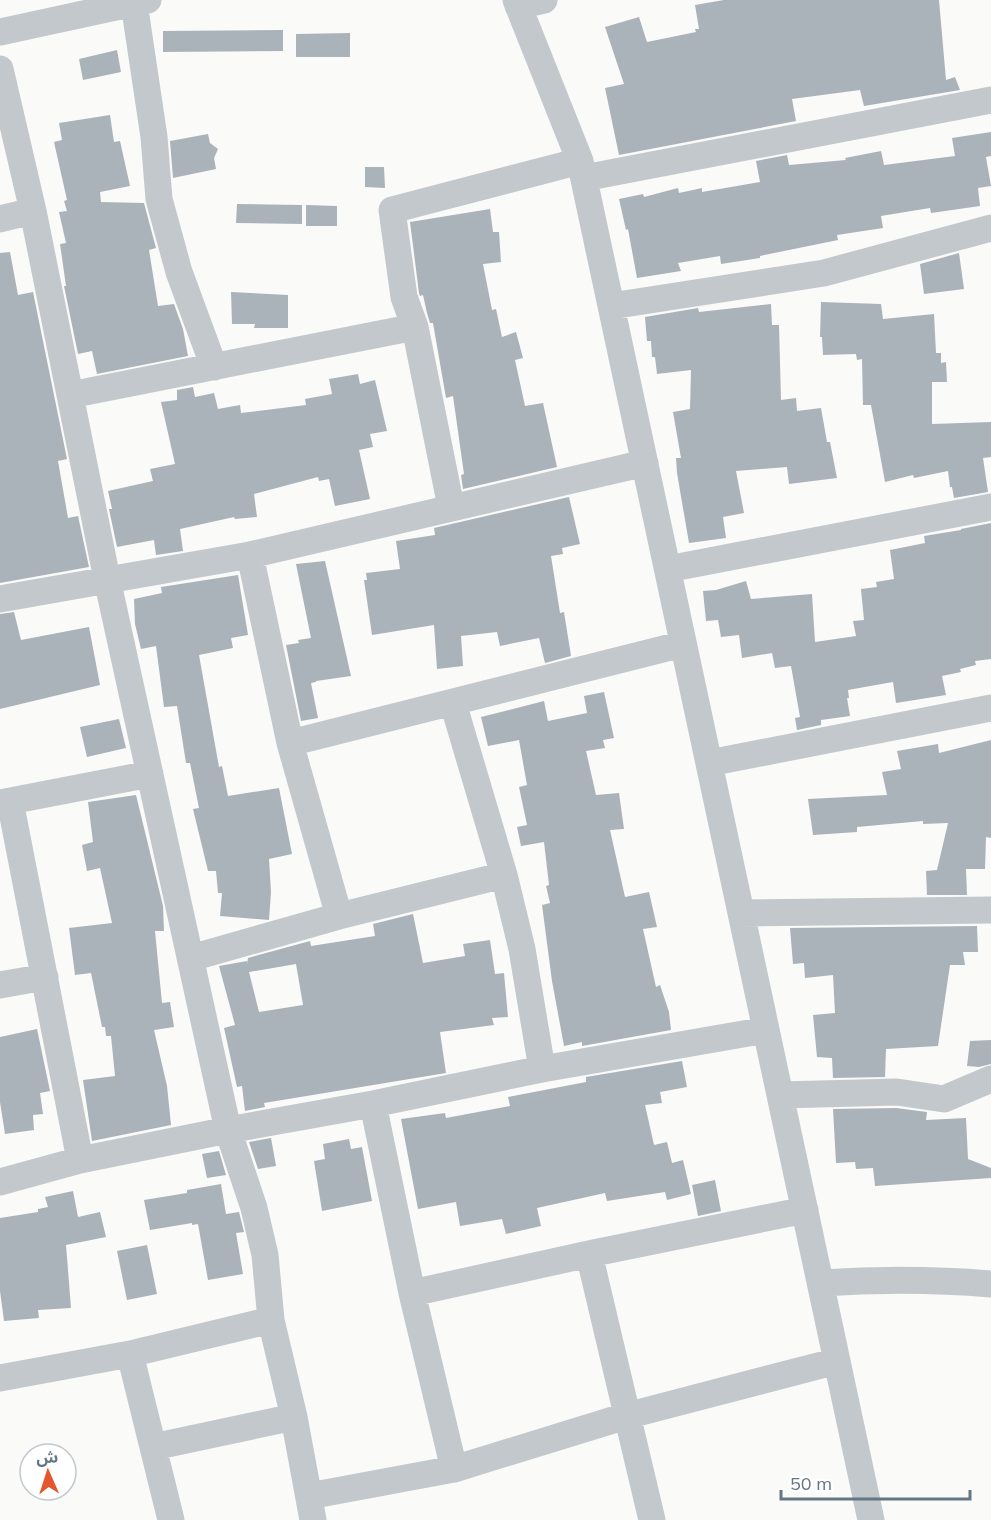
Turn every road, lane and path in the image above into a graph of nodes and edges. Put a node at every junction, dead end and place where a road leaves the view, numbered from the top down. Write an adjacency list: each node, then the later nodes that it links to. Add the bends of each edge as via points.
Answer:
1 (544, 0): 3 (street)
2 (141, 2): 4 (street); 13 (street, via 159,199 179,272)
3 (517, 3): 7 (street)
4 (0, 32)
5 (0, 69): 8 (street)
6 (991, 100): 7 (street)
7 (582, 170): 11 (street); 12 (street, via 392,210 404,297)
8 (33, 211): 9 (street); 14 (street)
9 (0, 219)
10 (991, 228): 11 (street, via 824,273)
11 (611, 306): 15 (street)
12 (415, 327): 13 (street); 16 (street)
13 (214, 367): 14 (street)
14 (70, 396): 20 (street)
15 (645, 463): 16 (street); 19 (street)
16 (450, 507): 18 (street)
17 (991, 507): 19 (street)
18 (250, 555): 20 (street); 25 (street)
19 (668, 569): 22 (street)
20 (107, 579): 21 (street); 27 (street)
21 (0, 599)
22 (683, 644): 23 (street); 26 (street)
23 (453, 703): 25 (street); 29 (street)
24 (991, 708): 26 (street)
25 (290, 743): 32 (street)
26 (709, 763): 31 (street)
27 (150, 774): 28 (street); 33 (street)
28 (5, 802): 34 (street)
29 (504, 875): 32 (street); 37 (street, via 522,950)
30 (991, 910): 31 (street)
31 (741, 913): 36 (street)
32 (339, 916): 33 (street)
33 (190, 958): 41 (street)
34 (45, 976): 35 (street); 42 (street)
35 (0, 985)
36 (766, 1030): 37 (street); 39 (street)
37 (542, 1069): 40 (street)
38 (991, 1079): 39 (street, via 944,1099 897,1092)
39 (780, 1095): 44 (street)
40 (373, 1104): 41 (street); 48 (street)
41 (228, 1130): 42 (street); 49 (street, via 265,1255)
42 (80, 1160): 43 (street)
43 (0, 1182)
44 (805, 1210): 45 (street); 46 (street)
45 (589, 1254): 48 (street); 54 (street)
46 (820, 1284): 47 (street, via 930,1279); 51 (street)
47 (991, 1284)
48 (412, 1293): 56 (street)
49 (271, 1320): 50 (street); 53 (street)
50 (130, 1354): 52 (street); 55 (street)
51 (837, 1361): 54 (street); 60 (street)
52 (0, 1378)
53 (294, 1416): 55 (street); 57 (street)
54 (626, 1416): 56 (street); 59 (street)
55 (153, 1447): 58 (street)
56 (454, 1469): 57 (street)
57 (311, 1508)
58 (171, 1520)
59 (652, 1520)
60 (871, 1520)

